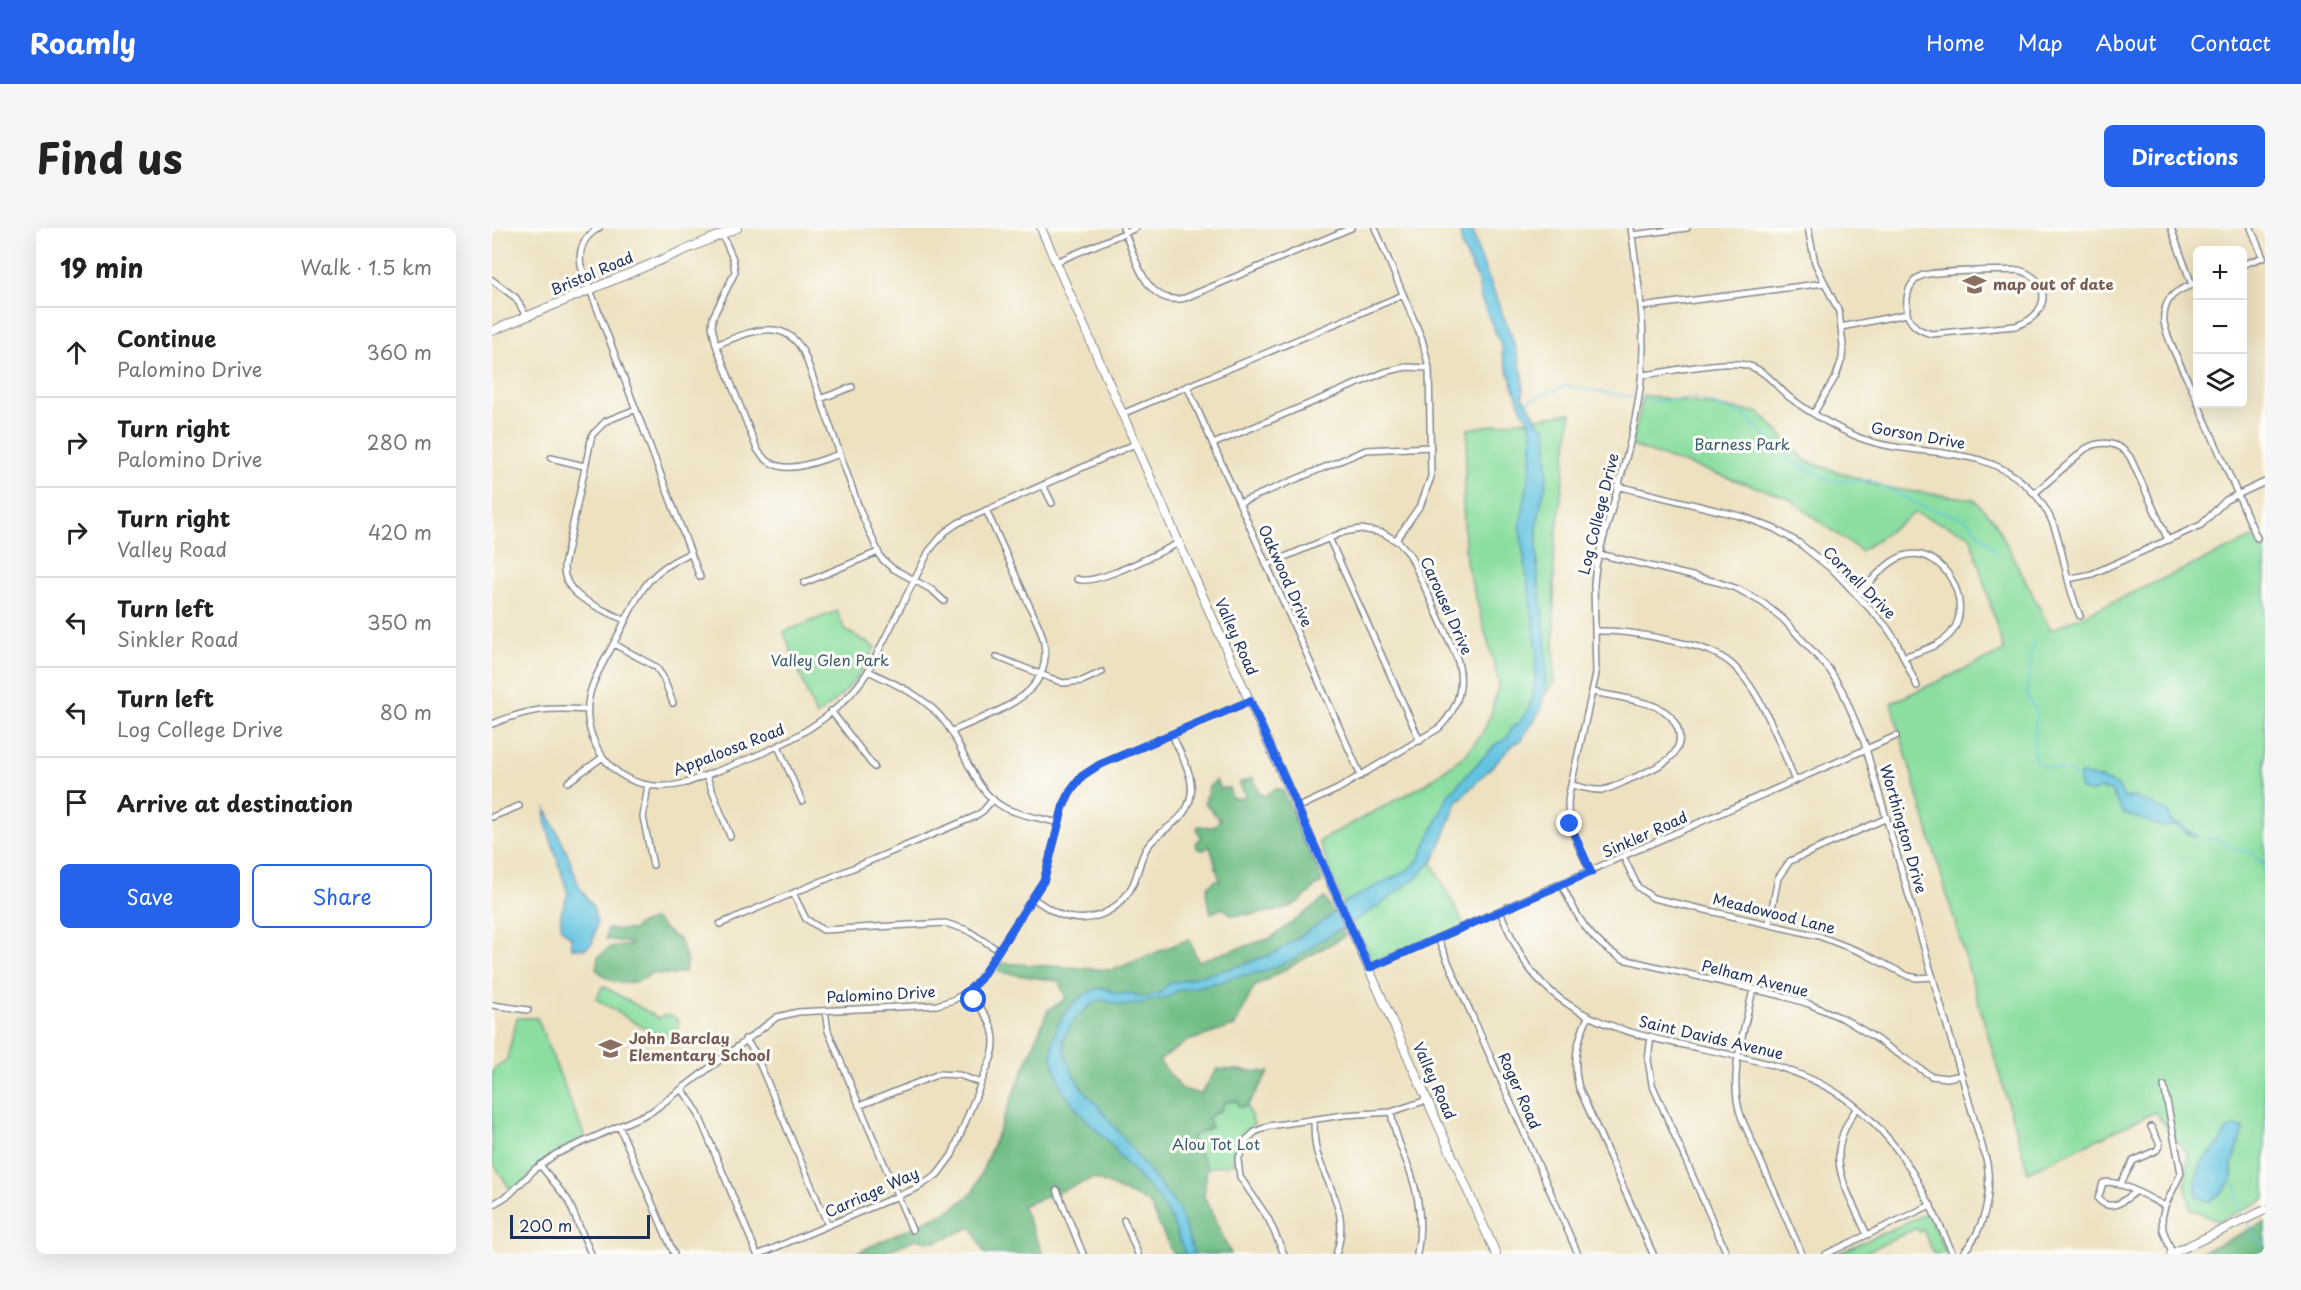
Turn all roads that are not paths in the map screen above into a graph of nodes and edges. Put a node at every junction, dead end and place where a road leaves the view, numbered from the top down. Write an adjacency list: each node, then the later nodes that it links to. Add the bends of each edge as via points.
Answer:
1 (599, 228): 22 (street, via 586,239 580,251)
2 (737, 228): 13 (street, Bristol Road)
3 (1041, 228): 16 (street, Valley Road)
4 (1136, 228): 12 (street)
5 (1351, 228): 12 (street, via 1174,300 1150,289)
6 (1375, 228): 23 (street)
7 (1631, 228): 14 (street, Log College Drive)
8 (1687, 228): 14 (street)
9 (1808, 228): 20 (street, via 1812,254)
10 (2171, 228): 18 (street)
11 (2251, 228): 15 (street)
12 (1124, 230): 16 (street)
13 (722, 234): 22 (street, Bristol Road); 29 (street, via 735,272 713,317)
14 (1632, 235): 24 (street, Log College Drive)
15 (2264, 257): 17 (street)
16 (1056, 262): 39 (street, Valley Road)
17 (2247, 263)
18 (2193, 279)
19 (492, 280): 26 (street, via 516,298)
20 (1825, 283): 24 (street); 27 (street, via 1837,306)
21 (2193, 285): 34 (street, via 2170,298 2164,321)
22 (590, 290): 26 (street, Bristol Road); 37 (street)
23 (1403, 295): 30 (street); 32 (street)
24 (1641, 307): 31 (street, Log College Drive)
25 (1907, 314): 25 (street, via 1922,332 1932,334 2015,326 2028,323 2038,314 2043,302 2041,285 2030,273 2019,270 1921,276 1906,297); 27 (street)
26 (526, 316): 28 (street, Bristol Road)
27 (1840, 327): 38 (street, via 1843,345 1839,367)
28 (492, 331)
29 (716, 345): 35 (street, via 760,329 789,336 803,351); 43 (street, via 762,457 786,469)
30 (1429, 368): 41 (street, via 1385,372); 42 (street)
31 (1642, 375): 38 (street, Gorson Drive, via 1732,364 1748,366 1769,376); 48 (street, Log College Drive)
32 (1187, 386): 39 (street); 41 (street, Oakwood Drive)
33 (852, 387): 35 (street)
34 (2193, 391)
35 (820, 399): 43 (street)
36 (2200, 408): 50 (street)
37 (636, 409): 45 (street, via 596,429); 60 (street)
38 (1814, 413): 49 (street, Gorson Drive, via 1850,434 1883,445 1970,456 1990,463 2018,478)
39 (1122, 414): 40 (street, Valley Road)
40 (1135, 444): 47 (street, Appaloosa Road); 58 (street, Valley Road)
41 (1213, 444): 52 (street, Oakwood Drive)
42 (1431, 447): 52 (street, via 1366,450); 56 (street, via 1432,471 1426,496)
43 (840, 454): 59 (street)
44 (551, 458): 45 (street)
45 (584, 466): 71 (street, via 565,577 577,595)
46 (2265, 482): 50 (street)
47 (1043, 485): 51 (street); 53 (street, Appaloosa Road)
48 (1617, 486): 61 (street, Log College Drive); 68 (street, Cornell Drive, via 1765,524 1812,552)
49 (2034, 494): 57 (street, via 2085,449 2095,444 2112,444 2130,457); 65 (street, Gorson Drive, via 2056,528)
50 (2238, 495): 55 (street); 57 (street, via 2226,500 2201,525)
51 (1052, 503)
52 (1239, 503): 62 (street, Oakwood Drive)
53 (986, 510): 66 (street, Appaloosa Road, via 954,525 937,539); 78 (street, via 1042,636 1044,659)
54 (1329, 538): 56 (street, via 1361,529); 62 (street); 89 (street)
55 (2257, 538)
56 (1396, 540): 89 (street, Carousel Drive, via 1418,570 1460,669 1461,685 1454,708 1440,728)
57 (2168, 540): 65 (street, via 2092,574)
58 (1179, 543): 64 (street, via 1111,574 1086,582); 81 (street, Valley Road)
59 (878, 552): 66 (street, via 888,566); 67 (street)
60 (691, 553): 63 (street); 71 (street, Appaloosa Road, via 654,574)
61 (1599, 554): 72 (street, Log College Drive, via 1594,584); 91 (street, Worthington Drive, via 1727,585 1763,603 1790,626 1833,674)
62 (1266, 565): 95 (street, Oakwood Drive)
63 (700, 577)
64 (1077, 579)
65 (2068, 579): 70 (street, Gorson Drive)
66 (914, 580): 69 (street); 76 (street, Appaloosa Road)
67 (804, 583)
68 (1857, 595): 75 (street, Cornell Drive, via 1890,632); 75 (street, via 1892,563 1908,555 1930,557 1944,568 1958,598 1958,621 1946,638)
69 (944, 601)
70 (2080, 616)
71 (626, 621): 73 (street, Appaloosa Road)
72 (1596, 631): 80 (street, Log College Drive); 97 (street, via 1632,631 1696,646 1726,660 1754,689)
73 (614, 644): 82 (street, via 656,668); 83 (street, Appaloosa Road, via 594,681)
74 (997, 657): 78 (street)
75 (1904, 657): 79 (street, Cornell Drive)
76 (868, 671): 84 (street, Appaloosa Road, via 854,691); 86 (street, via 919,698)
77 (1102, 672): 78 (street, via 1070,683)
78 (1040, 675): 86 (street, via 1028,693 1015,703)
79 (1917, 686)
80 (1593, 692): 98 (street, Log College Drive); 98 (street, via 1663,710 1677,728 1678,746 1662,765 1608,789)
81 (1250, 701): 87 (street, Palomino Drive); 103 (street, Valley Road)
82 (673, 703)
83 (588, 710): 85 (street, via 541,708); 92 (street, Appaloosa Road, via 590,732)
84 (831, 711): 90 (street, Appaloosa Road); 93 (street)
85 (492, 724)
86 (953, 731): 100 (street, via 977,780)
87 (1172, 734): 106 (street, Palomino Drive, via 1090,770 1070,792); 113 (street, via 1190,776 1190,800 1181,818 1147,847 1125,897 1107,912 1080,919 1060,914)
88 (1896, 736): 91 (street, Sinkler Road)
89 (1420, 741): 95 (street, Carousel Drive)
90 (778, 746): 94 (street, Appaloosa Road); 101 (street)
91 (1867, 749): 97 (street, Sinkler Road); 105 (street, Worthington Drive)
92 (603, 757): 96 (street); 99 (street, Appaloosa Road, via 621,775)
93 (873, 767)
94 (706, 775): 99 (street, Appaloosa Road, via 681,784); 107 (street)
95 (1361, 776): 103 (street, Carousel Drive)
96 (568, 782)
97 (1795, 782): 108 (street, Sinkler Road)
98 (1571, 784): 110 (street, Log College Drive, via 1570,824)
99 (648, 785): 109 (street, via 643,817)
100 (993, 799): 106 (street, via 1015,812); 112 (street, via 974,817)
101 (802, 801)
102 (519, 806): 104 (street)
103 (1297, 808): 119 (street, Valley Road)
104 (492, 817)
105 (1887, 818): 115 (street, via 1790,861 1778,878); 120 (street, Worthington Drive)
106 (1059, 823): 113 (street, Palomino Drive, via 1048,871)
107 (730, 836)
108 (1624, 858): 110 (street, Sinkler Road); 115 (street, Meadowood Lane, via 1638,887 1653,897)
109 (653, 865)
110 (1591, 872): 111 (street, Sinkler Road)
111 (1562, 885): 114 (street, Sinkler Road); 121 (street, Pelham Avenue, via 1583,927 1614,954 1634,963)
112 (793, 893): 116 (street); 118 (street, via 806,919 823,930 945,923 967,930)
113 (1033, 898): 118 (street, Palomino Drive)
114 (1500, 912): 117 (street, Sinkler Road); 126 (street, Saint Davids Avenue, via 1516,948 1535,975 1555,995)
115 (1769, 923): 120 (street, Meadowood Lane, via 1842,944 1908,976)
116 (720, 924)
117 (1438, 939): 119 (street, Sinkler Road); 164 (street, Roger Road)
118 (998, 950): 122 (street, Palomino Drive)
119 (1369, 968): 134 (street, Valley Road)
120 (1933, 977): 130 (street, Worthington Drive)
121 (1754, 989): 129 (street); 130 (street, Pelham Avenue, via 1844,1019 1930,1076)
122 (967, 992): 125 (street, Palomino Drive, via 937,1005); 131 (street, Carriage Way, via 989,1020 994,1038)
123 (492, 1005): 124 (street)
124 (528, 1010)
125 (825, 1011): 128 (street, Palomino Drive, via 781,1016); 135 (street, via 828,1031)
126 (1588, 1017): 127 (street, Saint Davids Avenue); 165 (street, via 1576,1053 1579,1088)
127 (1652, 1036): 129 (street, Saint Davids Avenue); 166 (street, via 1648,1060 1652,1084)
128 (745, 1040): 133 (street, Palomino Drive); 151 (street, via 757,1059)
129 (1739, 1056): 136 (street, Saint Davids Avenue, via 1798,1073); 167 (street, via 1735,1089 1739,1113)
130 (1962, 1075): 170 (street, Worthington Drive, via 1989,1183 1980,1226)
131 (981, 1083): 135 (street, via 959,1075 939,1074); 145 (street, Carriage Way, via 947,1164 930,1181)
132 (2163, 1086): 148 (street, via 2181,1173)
133 (682, 1089): 139 (street, Palomino Drive, via 651,1112); 157 (street, via 697,1112)
134 (1427, 1100): 137 (street); 163 (street, Valley Road)
135 (860, 1106): 145 (street)
136 (1857, 1108): 147 (street, Saint Davids Avenue, via 1896,1147); 153 (street, via 1843,1130 1838,1158 1843,1180)
137 (1391, 1112): 138 (street); 162 (street, via 1416,1193 1420,1231)
138 (1314, 1119): 160 (street, via 1260,1129 1247,1139 1240,1154 1242,1183 1268,1218); 161 (street, via 1317,1153 1340,1212)
139 (620, 1126): 141 (street, Palomino Drive, via 563,1150); 156 (street)
140 (2151, 1127): 142 (street, via 2160,1144 2157,1150 2133,1161)
141 (540, 1165): 146 (street, Palomino Drive, via 510,1194); 154 (street, via 568,1200)
142 (2120, 1185): 144 (street); 144 (street, via 2103,1183 2098,1200 2110,1207)
143 (1057, 1190): 158 (street)
144 (2135, 1192): 148 (street)
145 (897, 1196): 151 (street, Carriage Way); 152 (street)
146 (492, 1205)
147 (1931, 1205): 153 (street); 169 (street, Saint Davids Avenue)
148 (2165, 1206): 171 (street, via 2162,1226)
149 (2265, 1210): 171 (main road)
150 (1124, 1220): 159 (street)
151 (828, 1225): 157 (street, Carriage Way)
152 (912, 1230)
153 (1867, 1235): 168 (street)
154 (590, 1253): 155 (street)
155 (583, 1254)
156 (674, 1254)
157 (759, 1254)
158 (1083, 1254)
159 (1138, 1254)
160 (1284, 1254)
161 (1336, 1254)
162 (1417, 1254)
163 (1496, 1254)
164 (1578, 1254)
165 (1653, 1254)
166 (1727, 1254)
167 (1802, 1254)
168 (1826, 1254)
169 (1953, 1254)
170 (1962, 1254)
171 (2172, 1254)

